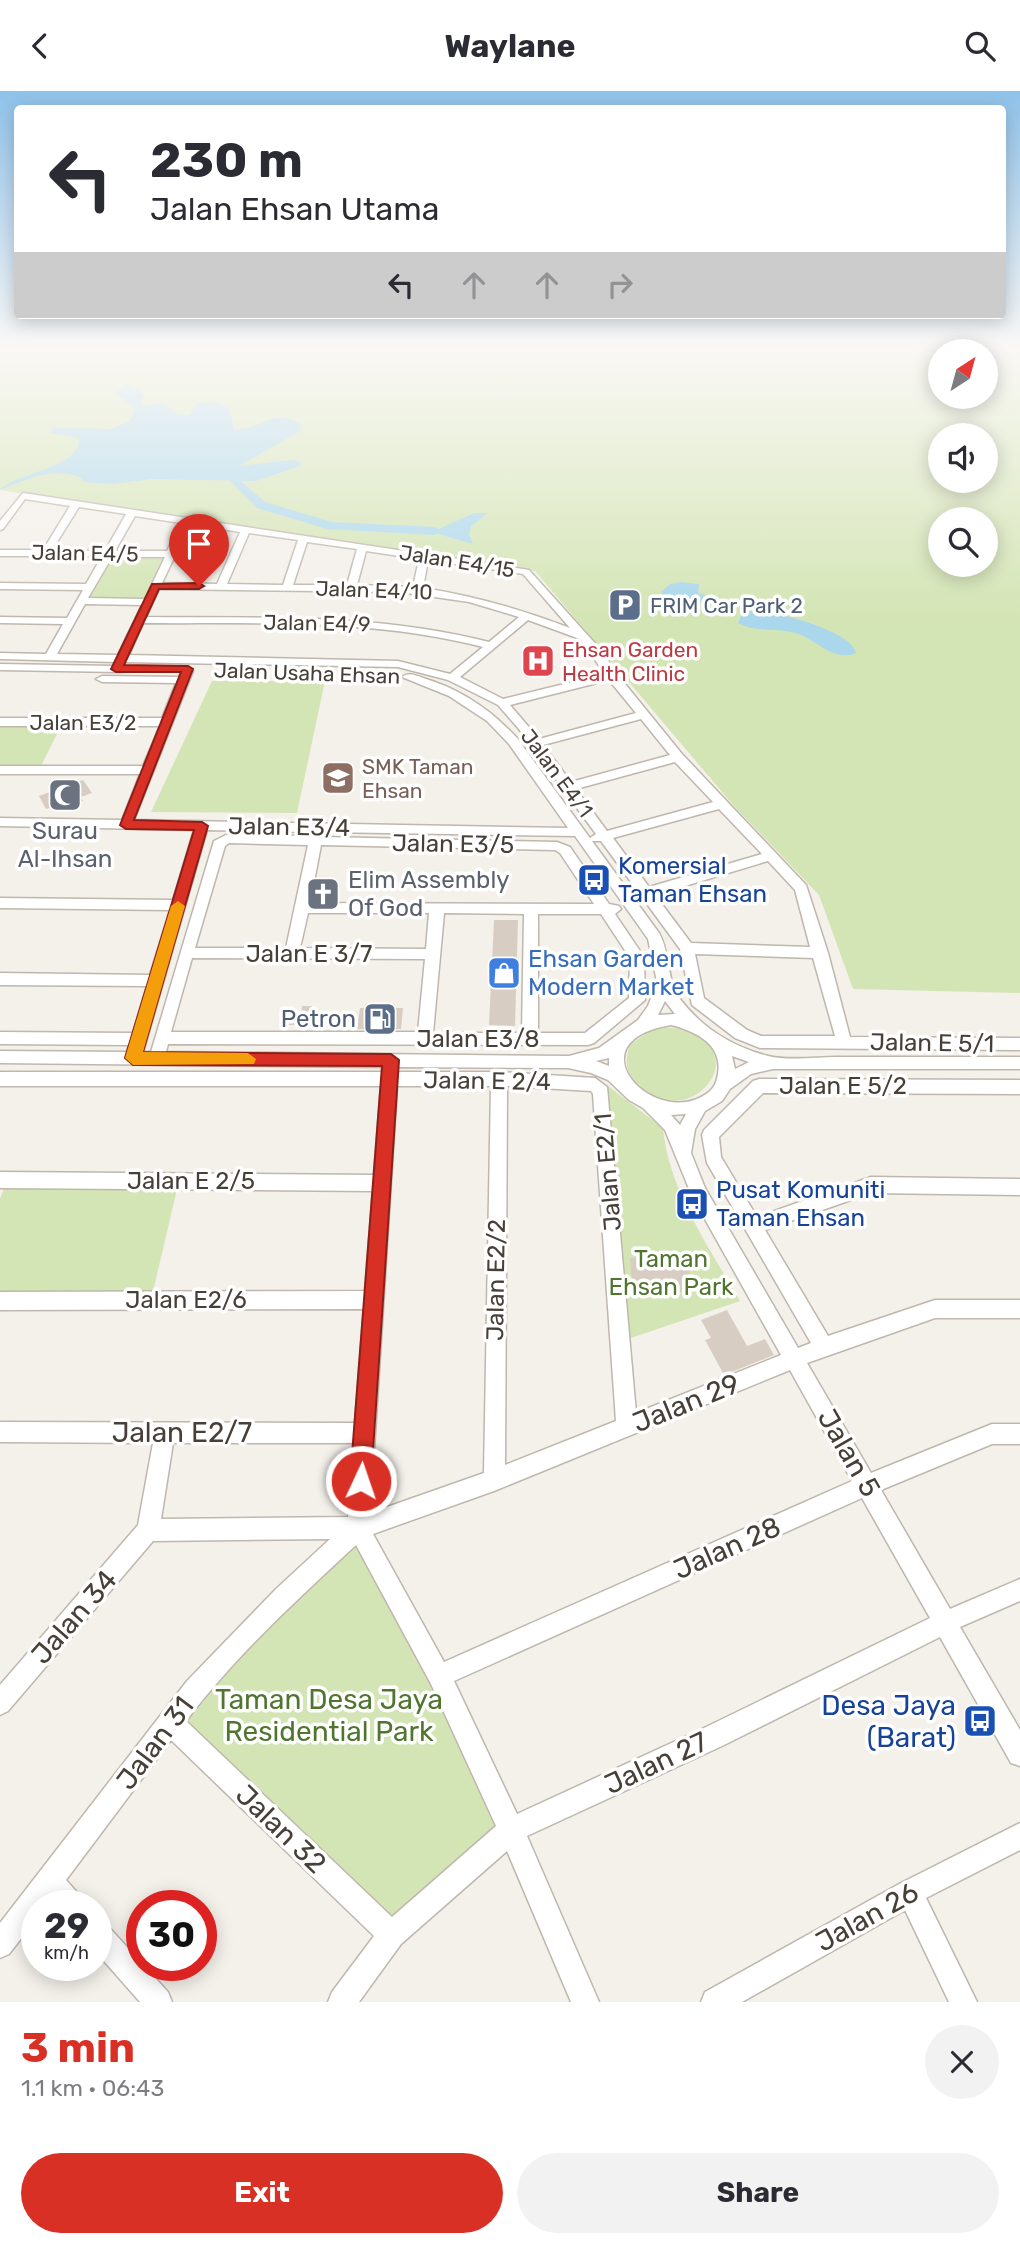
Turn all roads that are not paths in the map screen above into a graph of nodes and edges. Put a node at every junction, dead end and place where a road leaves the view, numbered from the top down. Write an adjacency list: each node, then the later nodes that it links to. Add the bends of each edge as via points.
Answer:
1 (76, 504): 2 (street, Jalan E4/15); 4 (street, Jalan E4/15, via 23,496); 9 (street)
2 (132, 512): 3 (street, Jalan E4/15); 10 (street)
3 (186, 522): 5 (street, Jalan E4/15); 11 (street)
4 (0, 527)
5 (246, 529): 6 (street, Jalan E4/15); 15 (street)
6 (304, 538): 7 (street, Jalan E4/15); 17 (street)
7 (363, 547): 12 (street, Jalan E4/15); 18 (street)
8 (0, 553): 9 (street, Jalan E4/5)
9 (46, 553): 10 (street, Jalan E4/5)
10 (108, 554): 11 (street, Jalan E4/5); 16 (street)
11 (171, 554): 14 (street)
12 (424, 555): 19 (street); 26 (street, Jalan E4/15, via 526,572)
13 (0, 586): 16 (street)
14 (156, 586): 15 (street, Jalan E4/10); 21 (street)
15 (221, 586): 17 (street, Jalan E4/10)
16 (89, 587): 20 (street)
17 (287, 587): 18 (street, Jalan E4/10)
18 (351, 588): 19 (street, Jalan E4/10)
19 (418, 590): 22 (street, Jalan E4/10, via 475,599)
20 (82, 601): 21 (street); 25 (street)
21 (148, 602): 24 (street)
22 (528, 615): 26 (street, Jalan E4/10); 27 (street)
23 (0, 620): 25 (street)
24 (139, 620): 27 (street, Jalan E4/9, via 390,624 442,631); 30 (street)
25 (70, 621): 29 (street)
26 (584, 638): 34 (street, Jalan E4/15)
27 (491, 646): 36 (street)
28 (0, 656): 29 (street, Jalan E4/1)
29 (50, 657): 30 (street, Jalan E4/1)
30 (119, 663): 31 (street, Jalan Usaha Ehsan); 32 (street, Jalan E4/1); 33 (street, Jalan Usaha Ehsan)
31 (0, 667)
32 (378, 667): 33 (street, Jalan Usaha Ehsan); 36 (street, Jalan E4/1); 51 (street, Jalan Usaha Ehsan, via 443,689 496,720)
33 (185, 675): 35 (street); 40 (street)
34 (612, 676): 37 (street); 38 (street, Jalan E4/15)
35 (0, 678)
36 (452, 678): 37 (street, Jalan E4/1)
37 (502, 703): 41 (street, Jalan E4/1)
38 (644, 715): 41 (street); 42 (street, Jalan E4/15)
39 (0, 722): 40 (street, Jalan E3/2)
40 (167, 722): 44 (street)
41 (536, 743): 45 (street, Jalan E4/1)
42 (678, 757): 45 (street); 46 (street, Jalan E4/15)
43 (0, 769): 44 (street)
44 (148, 770): 48 (street)
45 (569, 787): 52 (street, Jalan E4/1)
46 (721, 804): 52 (street, Jalan E3/4); 53 (street, Jalan E4/15)
47 (0, 822): 48 (street, Jalan E3/4)
48 (126, 825): 49 (street, Jalan E3/4)
49 (202, 826): 50 (street, Jalan E3/4); 56 (street)
50 (318, 834): 51 (street, Jalan E3/4); 57 (street); 60 (street, Jalan E3/5, via 557,846 565,850); 63 (street, Jalan E3/5, via 226,839 219,844)
51 (581, 837): 52 (street, Jalan E3/4); 61 (street, Jalan Usaha Ehsan)
52 (605, 837): 54 (street, Jalan E4/1)
53 (771, 856): 54 (street); 65 (street, Jalan E4/15, via 805,894)
54 (648, 892): 62 (street, Jalan E4/1)
55 (0, 904): 56 (street)
56 (178, 905): 68 (street)
57 (301, 908): 58 (street); 64 (street)
58 (437, 908): 59 (street); 66 (street)
59 (531, 908): 60 (street); 77 (street)
60 (607, 909): 61 (street); 77 (street, Jalan E3/8, via 637,957 637,1000 588,1039)
61 (632, 909): 69 (street, Jalan Usaha Ehsan, via 659,946)
62 (687, 948): 65 (street); 79 (street, Jalan E 5/1, via 697,1001 741,1034 760,1042)
63 (186, 953): 64 (street, Jalan E 3/7); 73 (street)
64 (292, 953): 66 (street, Jalan E 3/7)
65 (821, 953): 79 (street, Jalan E4/15)
66 (433, 954): 76 (street)
67 (0, 979): 68 (street)
68 (156, 981): 74 (street)
69 (664, 983): 70 (street); 71 (street, Jalan Usaha Ehsan, via 677,1008)
70 (644, 1023): 71 (street); 78 (street, via 629,1030)
71 (692, 1023): 82 (street)
72 (0, 1038): 74 (street)
73 (162, 1038): 75 (street, Jalan E3/8); 85 (street)
74 (138, 1039): 84 (street)
75 (391, 1039): 76 (street, Jalan E3/8); 86 (street)
76 (425, 1039): 77 (street, Jalan E3/8)
77 (530, 1039)
78 (620, 1042): 87 (street, via 604,1053); 96 (street, via 615,1063)
79 (844, 1042): 80 (street, Jalan E 5/1)
80 (985, 1044): 81 (street, Jalan E 5/1); 89 (street)
81 (1020, 1044)
82 (722, 1046): 88 (street); 94 (street, via 728,1061)
83 (0, 1057): 84 (street)
84 (133, 1058): 85 (street)
85 (157, 1058): 86 (street)
86 (391, 1060): 87 (street); 93 (street)
87 (568, 1062): 96 (street, via 600,1069)
88 (773, 1063): 89 (street); 94 (street, via 747,1069)
89 (993, 1063): 90 (street)
90 (1020, 1063)
91 (0, 1079): 93 (street, Jalan E 2/4)
92 (499, 1079): 93 (street, Jalan E 2/4); 95 (street, Jalan E 2/4); 115 (street, Jalan E2/2)
93 (389, 1080): 102 (street)
94 (724, 1084): 99 (street)
95 (595, 1085): 110 (street, Jalan E2/1, via 601,1092)
96 (625, 1086): 98 (street)
97 (1020, 1087): 104 (street, Jalan E 5/2, via 759,1086 710,1135 713,1158)
98 (649, 1104): 99 (street, via 676,1109); 100 (street, Jalan 5, via 667,1118)
99 (699, 1106): 100 (street, via 687,1128)
100 (684, 1150): 109 (street, Jalan 5, via 698,1191)
101 (0, 1180): 102 (street, Jalan E 2/5)
102 (382, 1183): 105 (street)
103 (1020, 1187): 104 (street, via 871,1185)
104 (755, 1226): 108 (street)
105 (372, 1300): 106 (street, Jalan E2/6); 113 (street)
106 (0, 1301)
107 (1020, 1309): 108 (street, Jalan 29, via 935,1309)
108 (824, 1347): 109 (street, Jalan 29)
109 (794, 1359): 110 (street, Jalan 29); 116 (street, Jalan 5)
110 (627, 1428): 115 (street, Jalan 29)
111 (0, 1432): 112 (street, Jalan E2/7)
112 (165, 1432): 113 (street, Jalan E2/7); 118 (street)
113 (363, 1433): 117 (street)
114 (1020, 1434): 116 (street, Jalan 28, via 992,1434)
115 (494, 1480): 117 (street, Jalan 29)
116 (867, 1485): 120 (street, Jalan 5); 121 (street, Jalan 28)
117 (358, 1528): 118 (street); 121 (street); 123 (street, Jalan 31, via 221,1660)
118 (148, 1530): 122 (street, Jalan 34)
119 (1020, 1590): 120 (street, Jalan 27)
120 (946, 1622): 124 (street, Jalan 5); 125 (street, Jalan 27)
121 (439, 1676): 125 (street)
122 (0, 1703)
123 (170, 1722): 127 (street, Jalan 31); 130 (street, Jalan 32)
124 (1020, 1754)
125 (511, 1830): 130 (street, Jalan 27); 135 (street)
126 (1020, 1836): 129 (street, Jalan 26)
127 (50, 1880): 128 (street); 131 (street, Jalan 31)
128 (58, 1890)
129 (910, 1892): 136 (street, Jalan 26); 137 (street)
130 (392, 1935): 134 (street, Jalan 27)
131 (0, 1945)
132 (112, 1951): 133 (street)
133 (158, 2002)
134 (342, 2002)
135 (585, 2002)
136 (715, 2002)
137 (963, 2002)

